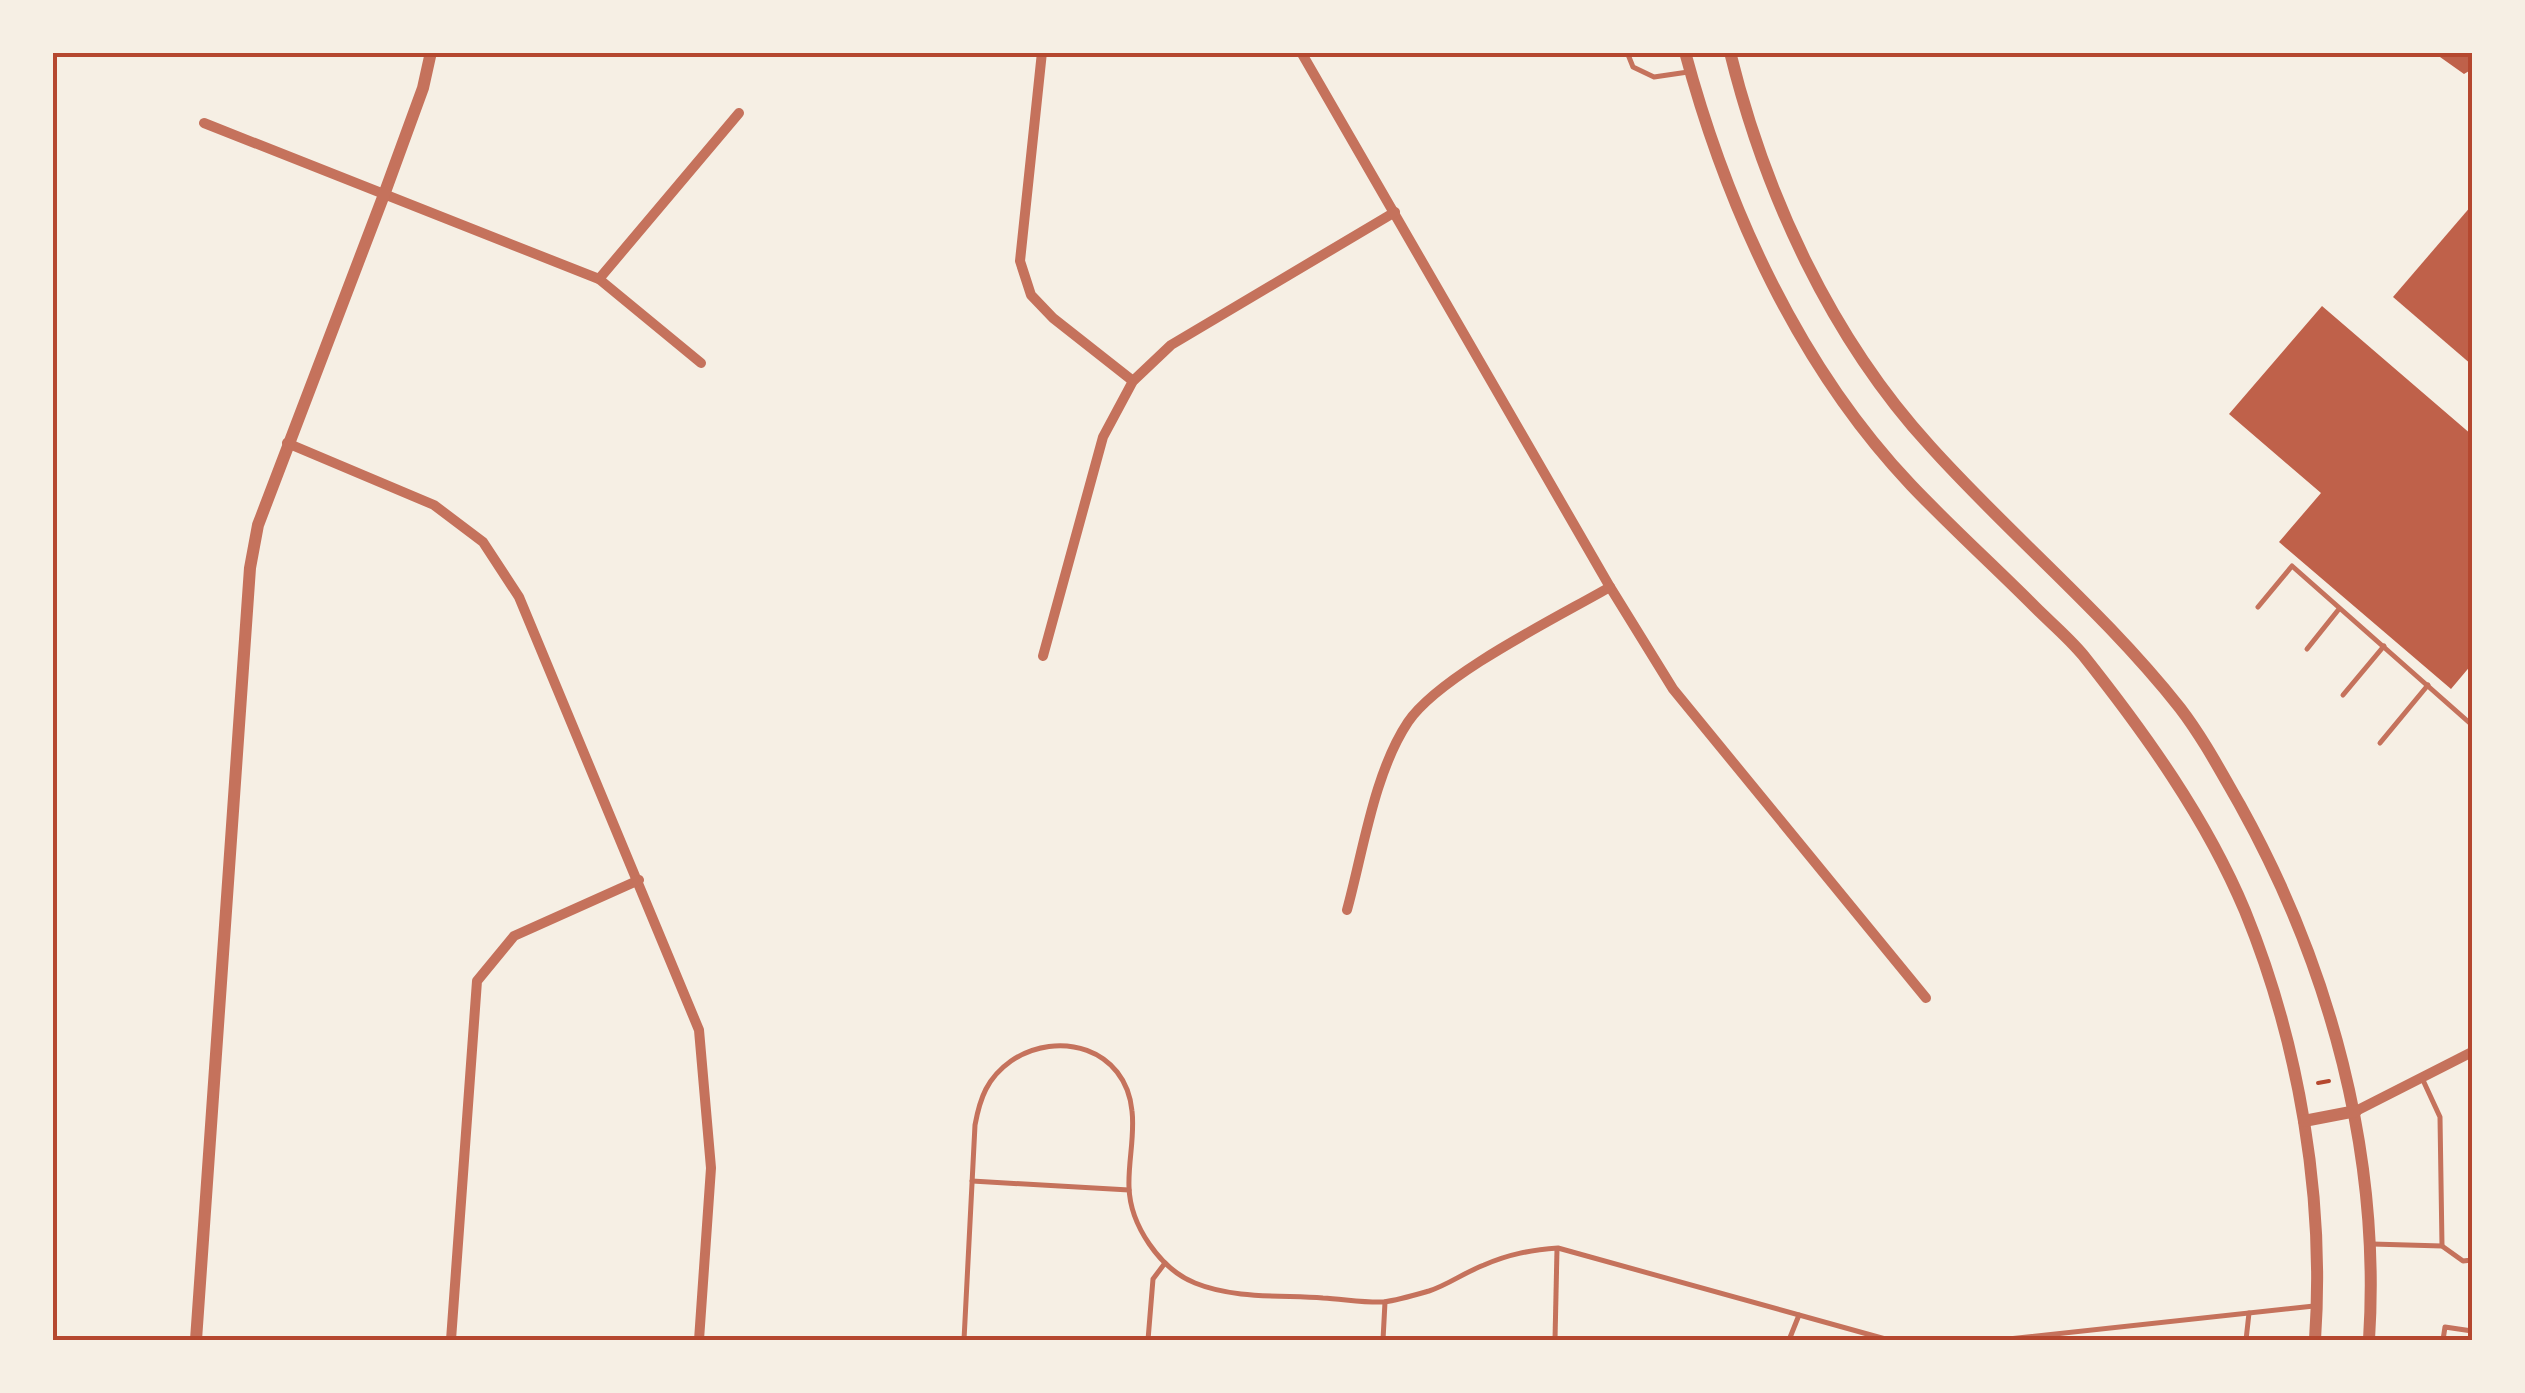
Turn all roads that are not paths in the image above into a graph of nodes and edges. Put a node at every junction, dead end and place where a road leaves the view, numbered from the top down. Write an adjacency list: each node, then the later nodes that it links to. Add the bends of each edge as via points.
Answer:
1 (431, 52): 10 (street)
2 (1042, 52): 14 (street, via 1020,261 1031,295)
3 (1301, 52): 11 (street)
4 (1627, 52): 7 (lane, via 1632,67 1654,76)
5 (1685, 52): 7 (street)
6 (1730, 52): 31 (street, via 1746,116 1802,252 1878,383 1929,446 2133,651 2217,764 2274,866 2302,933)
7 (1690, 72): 32 (street, via 1761,260 1823,371 1909,483 2079,651 2175,781 2244,908 2272,986)
8 (739, 112): 12 (street)
9 (204, 123): 10 (street)
10 (386, 192): 12 (street); 15 (street)
11 (1396, 212): 14 (street, via 1171,345); 16 (street)
12 (599, 278): 13 (street)
13 (701, 363)
14 (1133, 380): 21 (street, via 1103,437)
15 (287, 443): 26 (street, via 434,505 483,542 519,597); 45 (street, via 250,568)
16 (1610, 586): 27 (street, via 1462,674 1410,719 1386,768); 28 (street, via 1673,688)
17 (2258, 607): 18 (lane, via 2292,566)
18 (2340, 608): 19 (lane); 20 (lane)
19 (2384, 646): 22 (lane); 23 (lane)
20 (2307, 649)
21 (1043, 656)
22 (2428, 685): 24 (lane); 25 (lane)
23 (2343, 695)
24 (2472, 725)
25 (2380, 743)
26 (639, 880): 46 (street, via 514,936 477,981); 47 (street, via 699,1030 712,1168)
27 (1347, 910)
28 (1926, 998)
29 (2472, 1052): 30 (street)
30 (2422, 1078): 31 (street); 36 (lane, via 2440,1117)
31 (2356, 1112): 32 (street); 35 (street)
32 (2304, 1122): 41 (street)
33 (972, 1181): 34 (lane); 34 (lane, via 980,1098 991,1079 1019,1056 1059,1044 1094,1054 1122,1078 1132,1110); 48 (lane)
34 (1129, 1190): 39 (lane, via 1134,1212)
35 (2369, 1244): 36 (lane); 57 (street)
36 (2442, 1246): 38 (lane)
37 (1558, 1248): 40 (lane, via 1522,1250); 43 (lane); 51 (lane)
38 (2472, 1260)
39 (1164, 1263): 40 (lane, via 1219,1291); 49 (lane, via 1153,1279)
40 (1385, 1302): 50 (lane)
41 (2318, 1305): 42 (lane); 56 (street)
42 (2250, 1313): 54 (lane); 55 (lane)
43 (1799, 1315): 52 (lane); 53 (lane)
44 (2472, 1331): 58 (lane, via 2445,1327)
45 (196, 1340)
46 (451, 1340)
47 (700, 1340)
48 (964, 1340)
49 (1148, 1340)
50 (1383, 1340)
51 (1555, 1340)
52 (1790, 1340)
53 (1889, 1340)
54 (1999, 1340)
55 (2246, 1340)
56 (2315, 1340)
57 (2369, 1340)
58 (2443, 1340)

